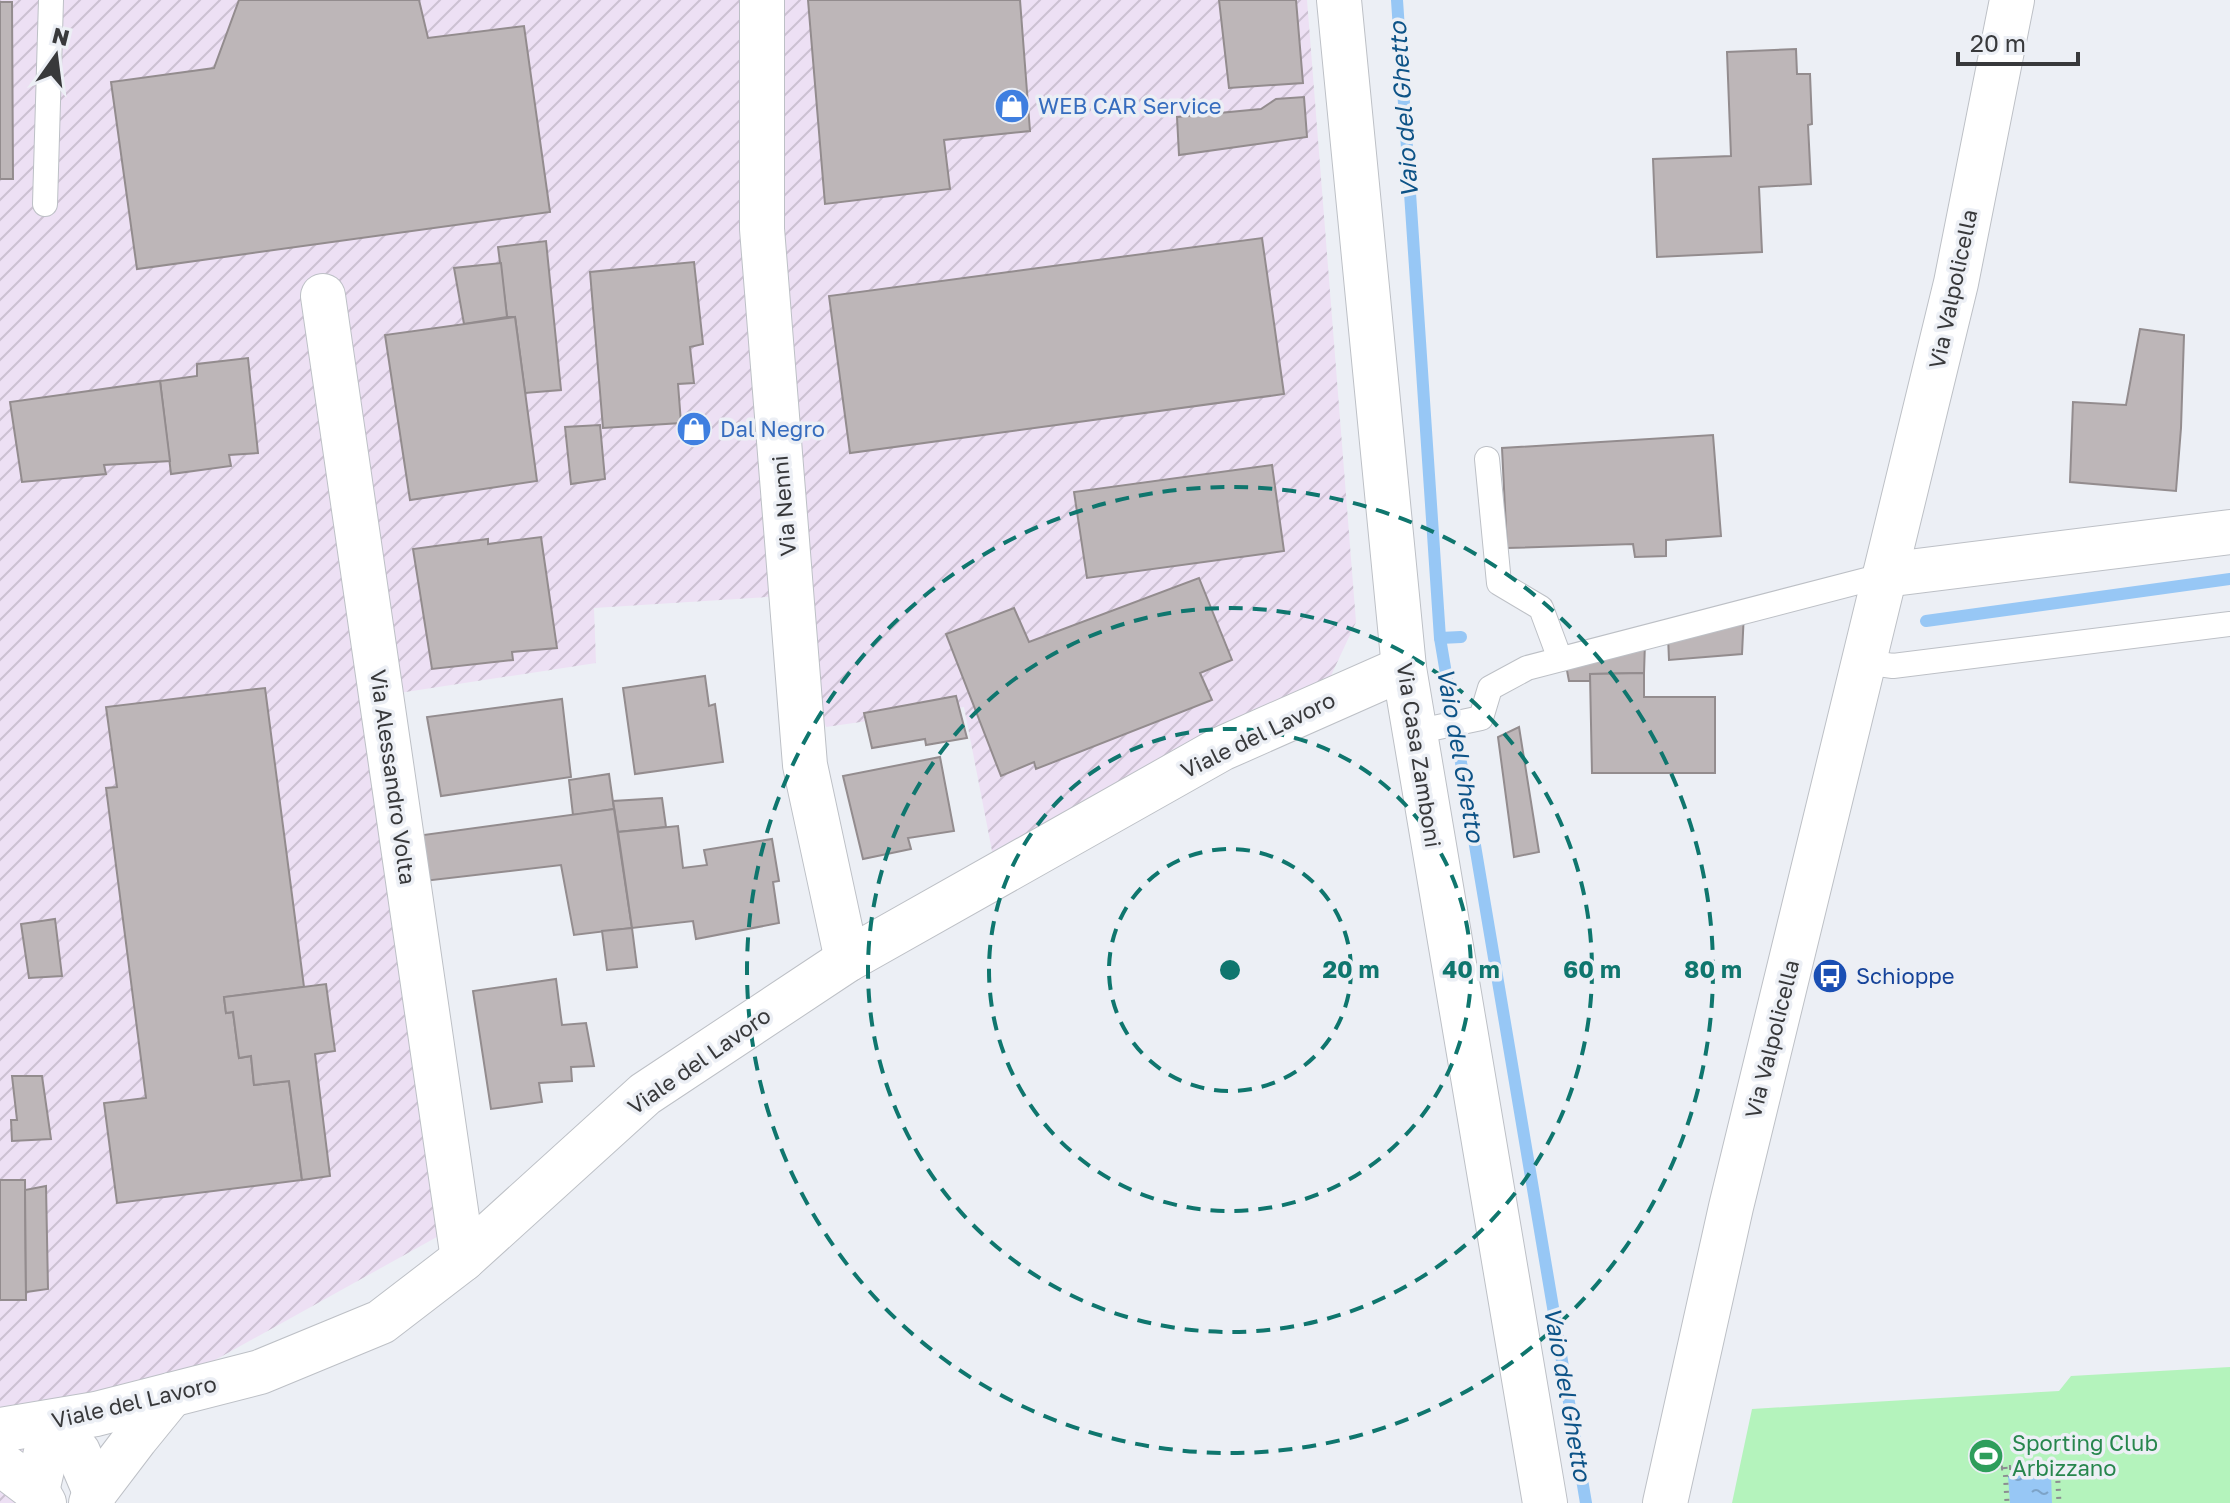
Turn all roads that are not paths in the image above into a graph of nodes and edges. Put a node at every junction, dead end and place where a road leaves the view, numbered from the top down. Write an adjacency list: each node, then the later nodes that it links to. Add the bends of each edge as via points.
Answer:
1 (51, 0): 5 (lane)
2 (762, 0): 15 (street, Via Nenni, via 762,229 803,750)
3 (1339, 0): 13 (street, Via Casa Zamboni)
4 (2012, 0): 9 (street, Via Valpolicella, via 1956,283)
5 (45, 204)
6 (323, 296): 16 (street, Via Alessandro Volta)
7 (1487, 459): 11 (lane, via 1499,583 1541,608)
8 (2230, 532): 9 (street)
9 (1885, 575): 11 (lane); 12 (street, Via Valpolicella)
10 (2230, 624): 12 (lane, via 1893,666)
11 (1560, 659): 14 (lane, via 1527,668 1490,688 1481,718)
12 (1864, 662): 24 (street, Via Valpolicella)
13 (1404, 668): 14 (street, Via Casa Zamboni); 15 (street, Viale del Lavoro, via 1221,749)
14 (1429, 730): 23 (street, Via Casa Zamboni)
15 (847, 960): 16 (street, Viale del Lavoro, via 645,1094)
16 (463, 1259): 17 (street, Viale del Lavoro, via 381,1322 260,1372)
17 (171, 1395): 18 (street, Viale del Lavoro); 22 (street)
18 (53, 1422): 19 (street, Viale del Lavoro); 21 (street); 22 (street, via 78,1452)
19 (0, 1430)
20 (0, 1463): 21 (street)
21 (41, 1497)
22 (93, 1498)
23 (1545, 1503)
24 (1665, 1503)

